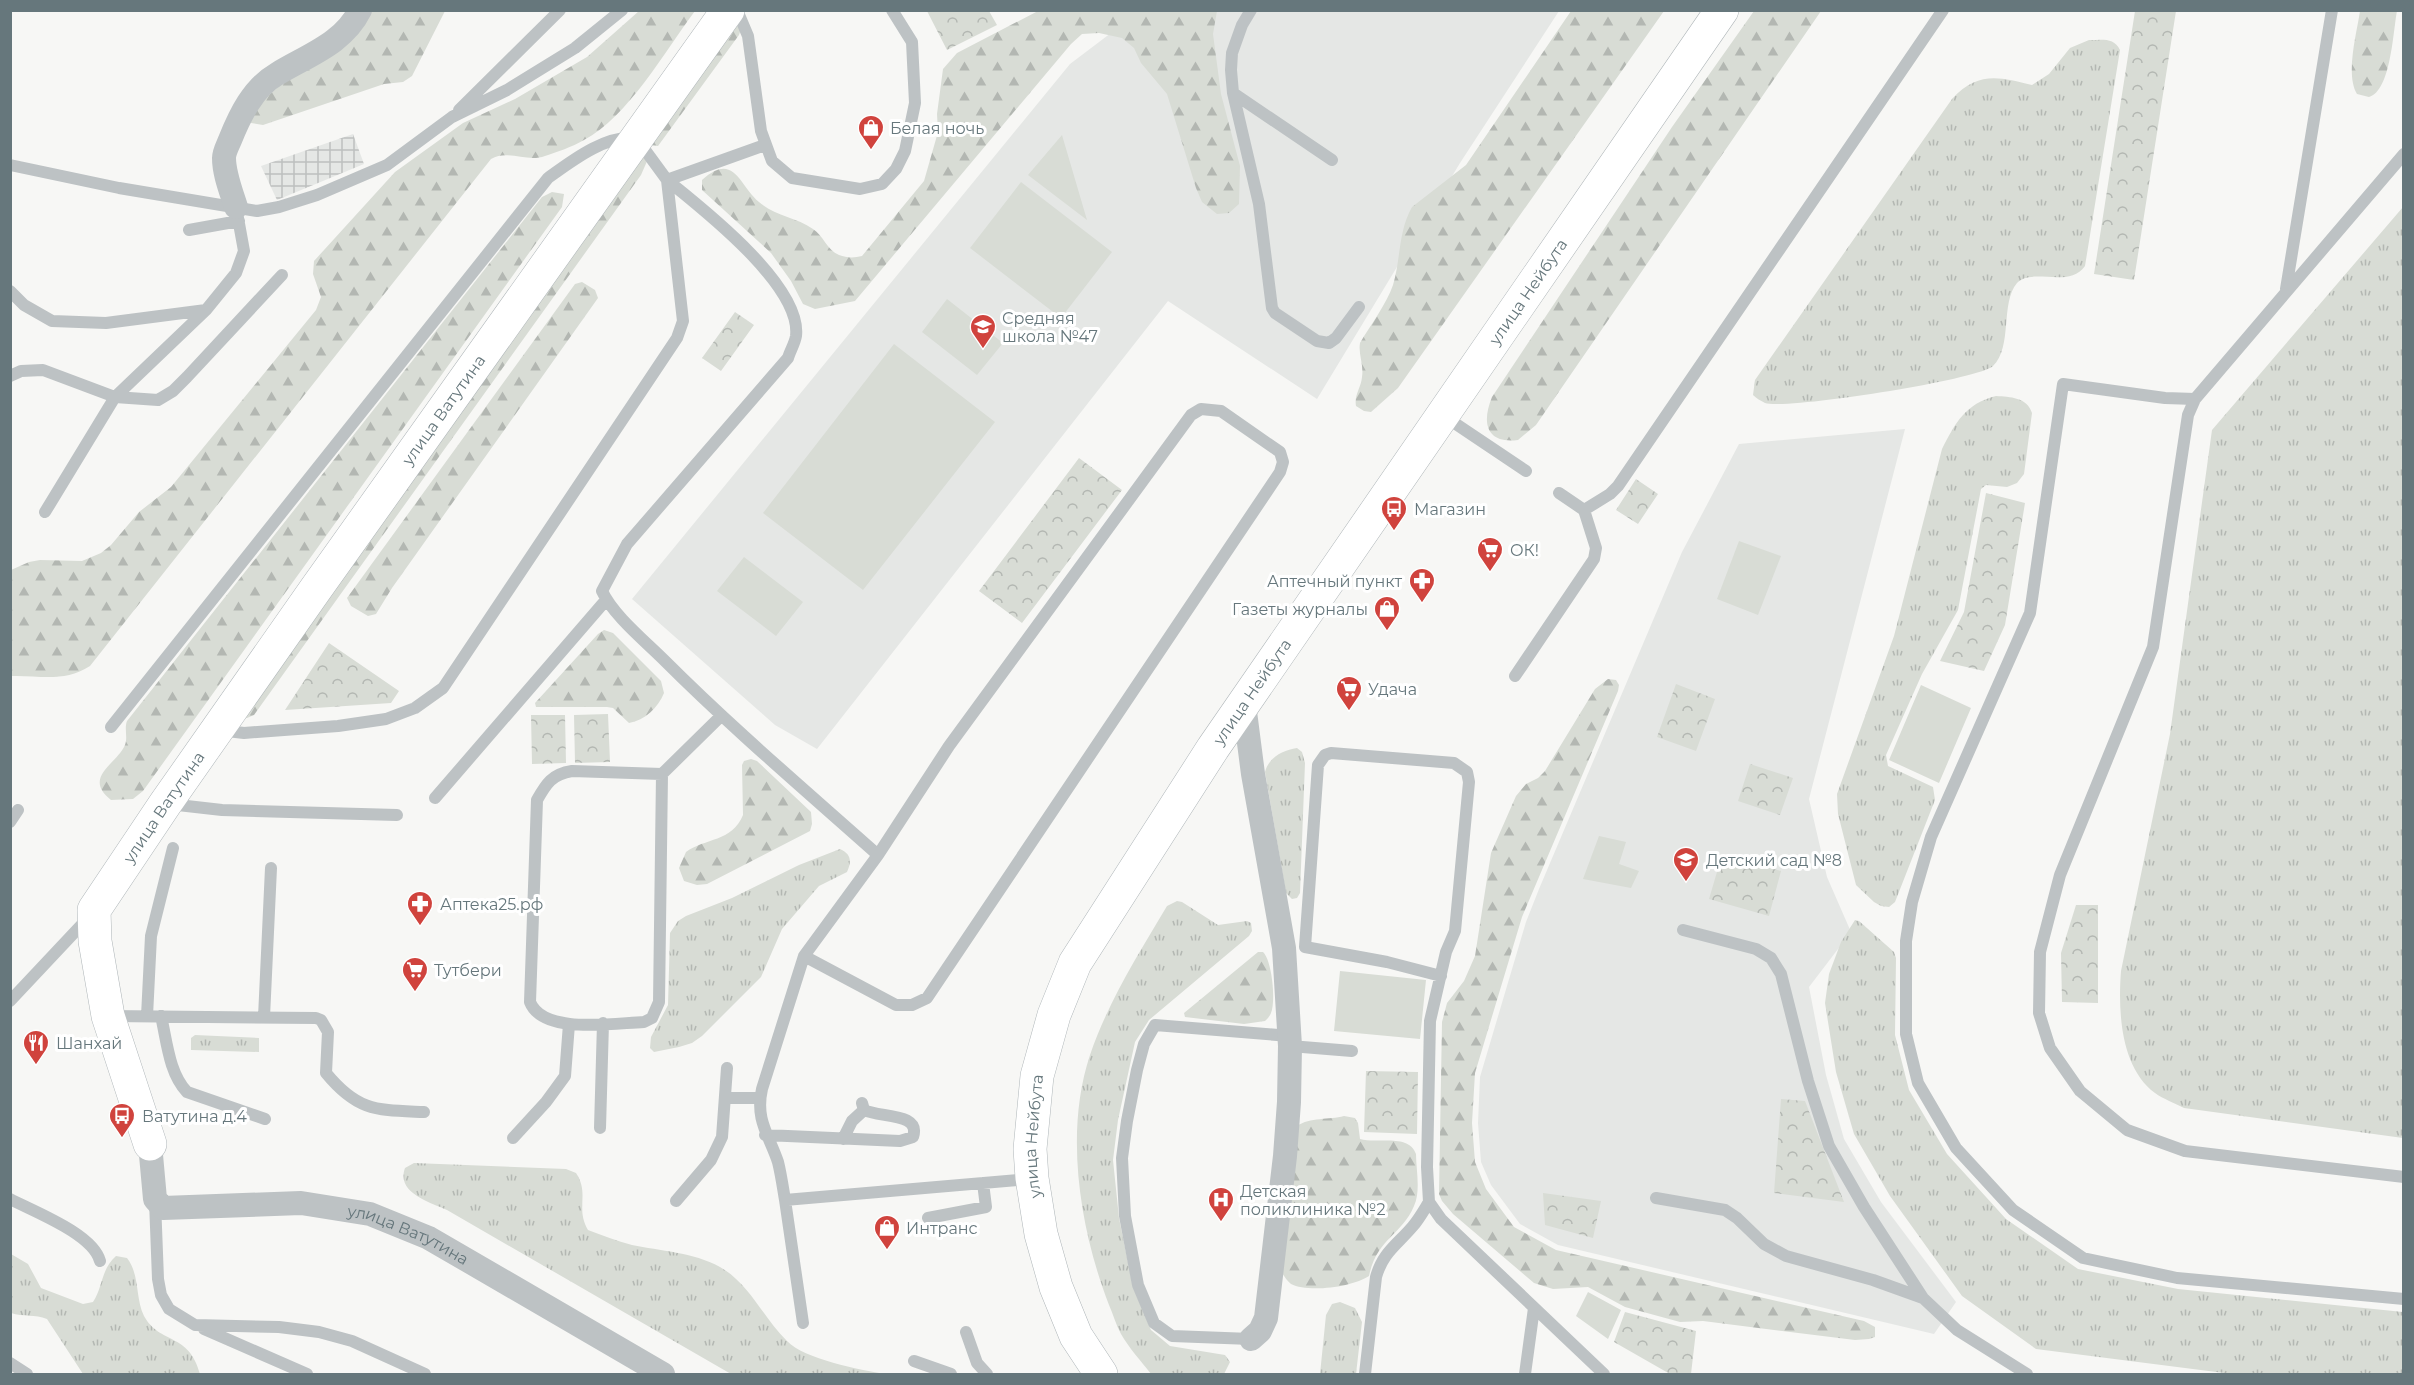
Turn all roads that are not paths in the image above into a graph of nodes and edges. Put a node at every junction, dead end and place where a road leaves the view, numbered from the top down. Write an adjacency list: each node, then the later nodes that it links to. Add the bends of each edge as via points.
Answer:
1 (360, 10): 19 (street, via 340,39 274,75 252,97 240,117 224,156)
2 (561, 10): 12 (lane)
3 (621, 10): 12 (lane, via 575,48 507,90)
4 (728, 10): 13 (street, улица Ватутина)
5 (737, 10): 14 (lane, via 748,36)
6 (892, 10): 14 (lane, via 912,42 915,62 915,103 905,151 896,170 882,184 860,189 792,178 772,161)
7 (1251, 10): 11 (lane, via 1232,53)
8 (1722, 10): 29 (street, улица Нейбута)
9 (1943, 10): 32 (lane, via 1618,486)
10 (2332, 10): 22 (lane)
11 (1233, 93): 16 (lane); 24 (lane, via 1259,204 1272,308 1317,341 1329,343)
12 (452, 117): 19 (lane, via 387,165 317,195)
13 (637, 139): 18 (lane); 38 (lane, via 617,139 592,149 548,178); 39 (street, улица Ватутина)
14 (765, 145): 18 (lane)
15 (2403, 154): 22 (lane)
16 (1332, 160)
17 (10, 165): 19 (lane)
18 (667, 180): 34 (lane, via 720,224 764,268 793,315 796,336 788,358 627,544 602,591); 39 (lane, via 683,321 677,338 443,688 415,708 386,719 244,733)
19 (238, 214): 20 (lane); 25 (lane, via 244,251 236,273)
20 (189, 230)
21 (282, 275): 27 (lane, via 173,392 158,400)
22 (2286, 290): 28 (lane)
23 (10, 291): 25 (lane, via 24,305 52,321 106,323)
24 (1359, 307)
25 (206, 310): 27 (lane)
26 (10, 376): 27 (lane, via 43,370)
27 (115, 397): 33 (lane)
28 (2195, 399): 73 (lane, via 2188,414 2153,646 2060,875 2040,952 2039,1013 2050,1048 2080,1091 2127,1130 2185,1151); 85 (lane, via 2063,384 2030,614 1931,837 1912,902 1906,941 1906,1034 1918,1083 1956,1148 2013,1210 2083,1258 2177,1278)
29 (1443, 416): 30 (lane); 36 (street, улица Нейбута)
30 (1526, 471)
31 (1559, 493): 32 (lane)
32 (1584, 510): 35 (lane, via 1596,548 1594,559)
33 (45, 512)
34 (606, 600): 37 (lane); 41 (lane)
35 (1515, 676)
36 (1244, 704): 51 (street, via 1253,774); 74 (street, улица Нейбута, via 1075,963 1054,1015 1037,1076 1030,1149)
37 (720, 716): 40 (lane); 47 (lane)
38 (111, 727)
39 (217, 730): 42 (street, улица Ватутина)
40 (662, 774): 59 (lane, via 659,1002 652,1018 644,1022); 60 (lane, via 559,773 546,783 537,801 530,1002 538,1015)
41 (435, 798)
42 (165, 804): 44 (lane, via 222,810); 49 (street, улица Ватутина)
43 (18, 810): 45 (lane)
44 (397, 815)
45 (10, 822)
46 (173, 848): 56 (lane, via 151,936)
47 (878, 855): 52 (lane); 52 (lane, via 949,746 1191,414 1201,409 1221,411 1280,452 1280,472 927,998 912,1005 896,1005)
48 (271, 868): 58 (lane)
49 (94, 910): 54 (lane); 55 (street)
50 (1683, 930): 84 (lane, via 1756,949 1771,958 1781,974 1829,1146)
51 (1295, 947): 53 (lane, via 1387,962); 53 (lane, via 1318,765 1325,755 1454,763 1467,772 1469,782 1455,931); 61 (street)
52 (804, 956): 65 (lane)
53 (1441, 976): 81 (lane, via 1430,1021)
54 (10, 1001)
55 (108, 1016): 56 (lane); 72 (street)
56 (147, 1016): 57 (lane)
57 (161, 1016): 58 (lane); 67 (lane, via 174,1073 187,1092)
58 (264, 1017): 66 (lane, via 321,1020 328,1032 326,1073 341,1092 376,1110)
59 (603, 1023): 60 (lane); 68 (lane)
60 (569, 1024): 70 (lane, via 564,1076)
61 (1290, 1041): 62 (lane); 90 (street, via 1285,1156 1266,1318); 90 (lane, via 1155,1025 1144,1044 1122,1158 1125,1216 1138,1285 1154,1323 1172,1336)
62 (1352, 1051)
63 (727, 1068): 64 (lane)
64 (726, 1098): 65 (lane); 80 (lane, via 722,1137 711,1160)
65 (759, 1098): 69 (lane)
66 (424, 1112)
67 (265, 1119)
68 (600, 1128)
69 (765, 1135): 71 (lane); 79 (lane, via 777,1161)
70 (513, 1138)
71 (843, 1138): 71 (lane, via 900,1141 913,1137 916,1129 907,1119 872,1114 863,1106)
72 (150, 1144): 78 (street)
73 (2403, 1177)
74 (1032, 1178): 75 (lane); 99 (street, улица Нейбута, via 1041,1234 1056,1287 1076,1336)
75 (983, 1183): 79 (lane); 82 (lane, via 986,1207)
76 (1656, 1197): 84 (lane, via 1725,1210 1764,1244 1786,1256)
77 (10, 1199): 83 (lane, via 91,1245)
78 (155, 1199): 88 (lane, via 161,1295 169,1309); 96 (street, улица Ватутина, via 163,1208 301,1203 370,1214 429,1238)
79 (786, 1200): 87 (lane)
80 (676, 1201)
81 (1429, 1202): 86 (lane, via 1441,1219); 100 (lane, via 1380,1262)
82 (928, 1218)
83 (100, 1261)
84 (1923, 1298): 103 (lane, via 1957,1330)
85 (2403, 1299)
86 (1534, 1308): 101 (lane); 102 (lane)
87 (803, 1323)
88 (195, 1324): 94 (lane); 95 (lane, via 319,1332 352,1341)
89 (966, 1332): 98 (lane, via 977,1363)
90 (1251, 1340)
91 (914, 1360): 97 (lane)
92 (10, 1363): 93 (lane)
93 (27, 1374)
94 (307, 1374)
95 (425, 1374)
96 (663, 1374)
97 (951, 1374)
98 (987, 1374)
99 (1101, 1374)
100 (1365, 1374)
101 (1525, 1374)
102 (1604, 1374)
103 (2027, 1374)

